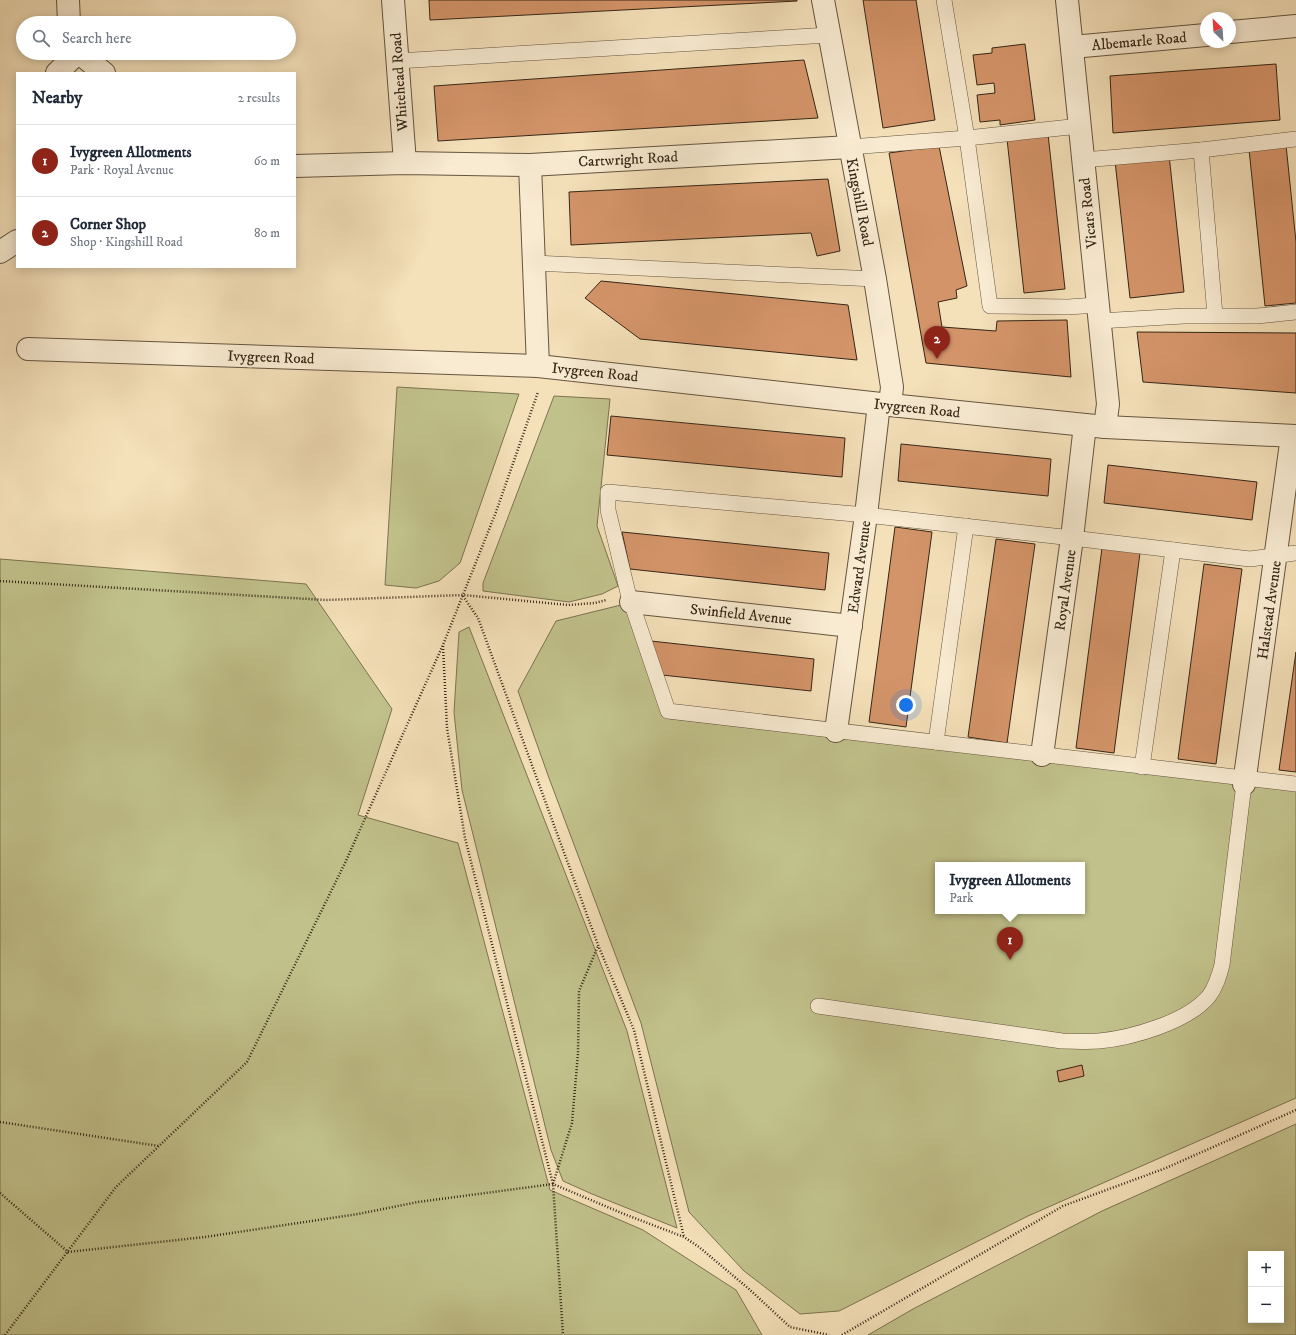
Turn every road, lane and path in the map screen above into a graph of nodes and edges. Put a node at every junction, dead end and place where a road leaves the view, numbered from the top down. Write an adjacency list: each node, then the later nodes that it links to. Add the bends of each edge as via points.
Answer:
1 (68, 0): 6 (street)
2 (393, 0): 14 (street, Whitehead Road)
3 (823, 0): 9 (street, Kingshill Road)
4 (944, 0): 18 (lane)
5 (1066, 0): 11 (street, Vicars Road)
6 (69, 16)
7 (1296, 26): 8 (street)
8 (1236, 31)
9 (829, 35): 14 (lane); 20 (street, Kingshill Road)
10 (1200, 36): 11 (street, Albemarle Road)
11 (1072, 47): 17 (street, Vicars Road)
12 (71, 60): 15 (street)
13 (87, 60): 16 (street)
14 (397, 61): 23 (street, Whitehead Road)
15 (58, 72)
16 (103, 72)
17 (1080, 126): 18 (lane); 22 (street, Vicars Road)
18 (967, 138): 20 (lane); 31 (lane, via 990,306 1068,307)
19 (1296, 139): 21 (lane)
20 (850, 147): 24 (street, Cartwright Road); 29 (street, Kingshill Road)
21 (1201, 150): 22 (lane); 32 (lane)
22 (1083, 160): 31 (street, Vicars Road)
23 (405, 163): 24 (street, Cartwright Road); 25 (street, Cartwright Road)
24 (530, 165): 28 (street, Ivygreen Road)
25 (296, 166)
26 (16, 242): 27 (street)
27 (0, 252)
28 (534, 263): 29 (lane); 34 (street, Ivygreen Road)
29 (875, 279): 37 (street, Kingshill Road, via 892,387)
30 (1296, 312): 32 (lane, via 1257,316)
31 (1098, 313): 32 (lane); 38 (street, Vicars Road, via 1108,404)
32 (1215, 315)
33 (28, 349): 34 (street, Ivygreen Road)
34 (538, 366): 36 (path); 37 (street, Ivygreen Road)
35 (534, 395): 36 (path)
36 (536, 400): 46 (path)
37 (885, 404): 38 (street, Ivygreen Road); 40 (street, Edward Avenue)
38 (1095, 426): 39 (street, Ivygreen Road); 42 (street, Royal Avenue)
39 (1294, 436): 44 (street, Halstead Avenue)
40 (866, 515): 41 (lane); 48 (lane, via 608,492 608,510); 49 (street, Edward Avenue)
41 (966, 526): 42 (lane); 52 (lane)
42 (1072, 538): 43 (lane); 53 (street, Royal Avenue)
43 (1173, 550): 44 (lane, via 1250,559); 54 (lane)
44 (1286, 554): 55 (street, Halstead Avenue)
45 (0, 581): 46 (path, via 326,600)
46 (463, 595): 47 (path, via 568,605); 50 (path); 57 (path, via 478,618)
47 (609, 599)
48 (631, 602): 49 (street, Swinfield Avenue); 51 (lane, via 668,711)
49 (851, 626): 51 (street, Edward Avenue)
50 (443, 645): 61 (path, via 345,863 247,1062); 62 (path, via 447,728 465,838)
51 (836, 731): 52 (lane)
52 (936, 742): 53 (lane)
53 (1042, 755): 54 (lane)
54 (1142, 766): 55 (lane)
55 (1245, 781): 56 (lane); 58 (lane, via 1222,965 1217,983 1209,996 1192,1012 1131,1035 1099,1041 1062,1041)
56 (1296, 784)
57 (598, 945): 62 (path, via 579,991 578,1053 572,1123); 64 (path, via 634,1030)
58 (818, 1006)
59 (1296, 1110): 69 (path, via 1166,1168 1063,1206)
60 (0, 1122): 61 (path)
61 (158, 1146): 65 (path, via 116,1187)
62 (553, 1184): 64 (path); 65 (path, via 418,1202 358,1214 205,1237); 67 (path)
63 (0, 1193): 65 (path)
64 (684, 1237): 68 (path, via 749,1289 790,1327)
65 (68, 1252): 66 (path)
66 (5, 1335)
67 (563, 1335)
68 (829, 1335)
69 (842, 1335)

